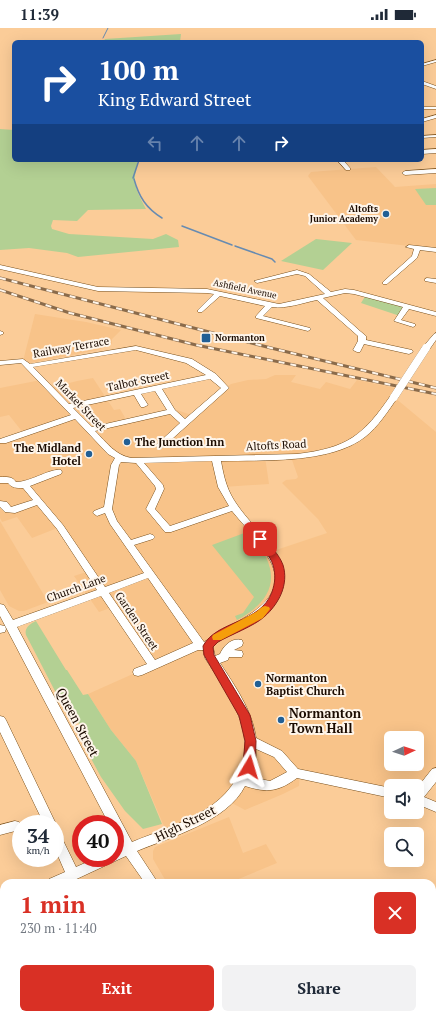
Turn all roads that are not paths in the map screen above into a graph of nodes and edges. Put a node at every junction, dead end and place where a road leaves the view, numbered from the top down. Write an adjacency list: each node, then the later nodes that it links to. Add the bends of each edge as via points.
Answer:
1 (436, 61): 2 (street)
2 (424, 64)
3 (424, 83): 4 (street)
4 (436, 88)
5 (424, 108): 6 (street)
6 (434, 109)
7 (436, 116): 8 (street)
8 (428, 119): 9 (street); 10 (street)
9 (424, 120)
10 (436, 121)
11 (436, 136): 12 (street)
12 (424, 137)
13 (436, 151): 14 (street)
14 (424, 152)
15 (342, 162): 16 (street)
16 (348, 169)
17 (436, 170): 18 (street)
18 (405, 173)
19 (409, 247): 20 (street)
20 (417, 248): 21 (street); 28 (street, via 415,257)
21 (436, 250)
22 (0, 267): 24 (street, Ashfield Avenue)
23 (54, 272): 24 (street)
24 (47, 277): 29 (street, Ashfield Avenue, via 98,289)
25 (428, 280): 26 (street)
26 (436, 280)
27 (258, 281): 30 (street, via 297,272 307,275)
28 (386, 283)
29 (219, 293): 32 (street, Ashfield Avenue); 34 (street)
30 (329, 294): 31 (street, Ashfield Avenue); 33 (street, Ashfield Avenue, via 354,292)
31 (318, 297): 32 (street, Ashfield Avenue, via 279,306); 39 (street, via 358,332 362,336)
32 (270, 305): 37 (street, via 258,317)
33 (407, 306): 35 (street, Ashfield Avenue); 36 (street, via 397,321)
34 (200, 311)
35 (436, 314)
36 (413, 325)
37 (308, 329)
38 (436, 335): 56 (street, Altofts Road, bridge, via 378,419 360,437 321,452 297,456)
39 (362, 341): 40 (street); 41 (street)
40 (357, 350)
41 (409, 352)
42 (0, 363): 43 (street, Railway Terrace)
43 (25, 364): 44 (street, Railway Terrace, via 119,347 136,348 189,361); 48 (street, Market Street)
44 (213, 376): 45 (street, Talbot Street); 51 (street, via 225,388)
45 (157, 388): 46 (street, Talbot Street); 49 (street)
46 (137, 393): 47 (street); 48 (street, Talbot Street)
47 (144, 405)
48 (68, 408): 50 (street, Market Street)
49 (172, 411): 51 (street); 52 (street)
50 (77, 416): 52 (street, Market Street); 53 (street)
51 (185, 424): 54 (street)
52 (90, 430): 55 (street, Market Street, via 111,452)
53 (3, 441)
54 (159, 446)
55 (123, 459): 57 (street, Altofts Road); 64 (street, via 115,465)
56 (216, 459): 57 (street, Altofts Road); 63 (street, via 222,487)
57 (138, 461): 63 (street, via 160,485 150,509 168,530)
58 (58, 472): 60 (street)
59 (0, 480): 60 (street, via 10,480 14,485)
60 (27, 487): 61 (street, Garden Street)
61 (38, 501): 62 (street, via 15,510 8,510 4,504); 69 (street, Garden Street, via 60,527)
62 (0, 504)
63 (234, 507): 72 (street, via 278,564 280,582 274,600 260,615)
64 (108, 509): 65 (street); 67 (street, High Street, via 113,522)
65 (97, 513)
66 (150, 537): 67 (street)
67 (128, 544): 68 (street, High Street)
68 (150, 574): 69 (street, Church Lane); 72 (street, High Street)
69 (102, 591): 71 (street, Church Lane); 75 (street, Garden Street)
70 (0, 608): 71 (street, Queen Street)
71 (4, 628): 89 (street, Queen Street)
72 (205, 646): 74 (street, High Street); 75 (street, via 194,647)
73 (232, 647): 74 (street, via 224,657)
74 (212, 661): 78 (street, High Street, via 244,715)
75 (153, 665): 76 (street)
76 (138, 672)
77 (0, 720): 86 (street)
78 (251, 741): 79 (street, via 278,754); 81 (street, High Street, via 249,767)
79 (295, 773): 81 (street, via 275,786 257,786); 83 (street)
80 (436, 773): 82 (street)
81 (243, 780): 89 (street, High Street, via 228,800 214,811 197,821)
82 (424, 789)
83 (384, 792)
84 (424, 801): 85 (street)
85 (436, 807)
86 (46, 815)
87 (12, 827): 88 (street)
88 (0, 830)
89 (129, 849): 90 (street, High Street); 95 (street, Queen Street)
90 (124, 851)
91 (62, 867): 93 (street)
92 (91, 867): 94 (street)
93 (65, 879)
94 (67, 879)
95 (149, 879)

